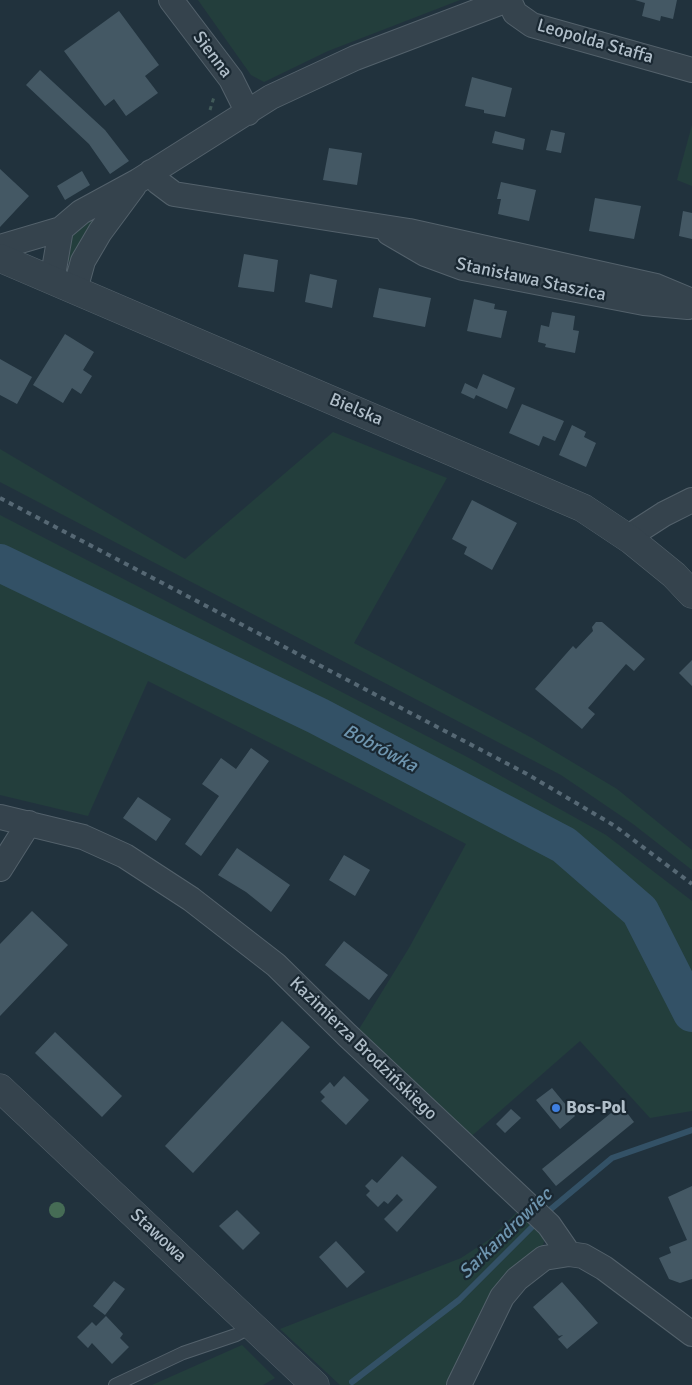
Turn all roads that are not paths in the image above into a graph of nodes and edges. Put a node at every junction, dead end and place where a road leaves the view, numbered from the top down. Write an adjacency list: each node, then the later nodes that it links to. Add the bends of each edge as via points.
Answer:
1 (171, 0): 4 (street, Sienna, via 231,79)
2 (508, 0): 3 (street, Leopolda Staffa, via 515,13 532,24); 4 (street, via 355,58 271,97)
3 (692, 70)
4 (248, 113): 5 (street)
5 (145, 177): 6 (street, Stanisława Staszica, via 174,194); 7 (street, via 81,212); 10 (street, via 100,232 83,262)
6 (378, 227): 11 (street, Stanisława Staszica, via 409,230 656,286); 12 (street, Stanisława Staszica, via 424,254 463,268 644,303)
7 (61, 229): 8 (street); 10 (street)
8 (0, 247)
9 (0, 258): 10 (street, Bielska)
10 (63, 285): 14 (street, Bielska, via 550,493 583,508)
11 (692, 301)
12 (692, 308)
13 (692, 500): 14 (street, via 636,532)
14 (631, 540): 15 (street, Bielska)
15 (692, 594)
16 (0, 818): 17 (street, Kazimierza Brodzińskiego)
17 (29, 823): 18 (street); 20 (street, Kazimierza Brodzińskiego, via 83,836 125,856 191,899 276,965 541,1218)
18 (0, 869)
19 (0, 1088): 21 (street, Stawowa)
20 (569, 1254): 22 (street, via 583,1256 604,1268); 25 (street, via 544,1258 517,1279 502,1297)
21 (253, 1326): 23 (lane, via 236,1335 183,1352); 24 (street, Stawowa)
22 (692, 1334)
23 (115, 1385)
24 (315, 1385)
25 (459, 1385)

